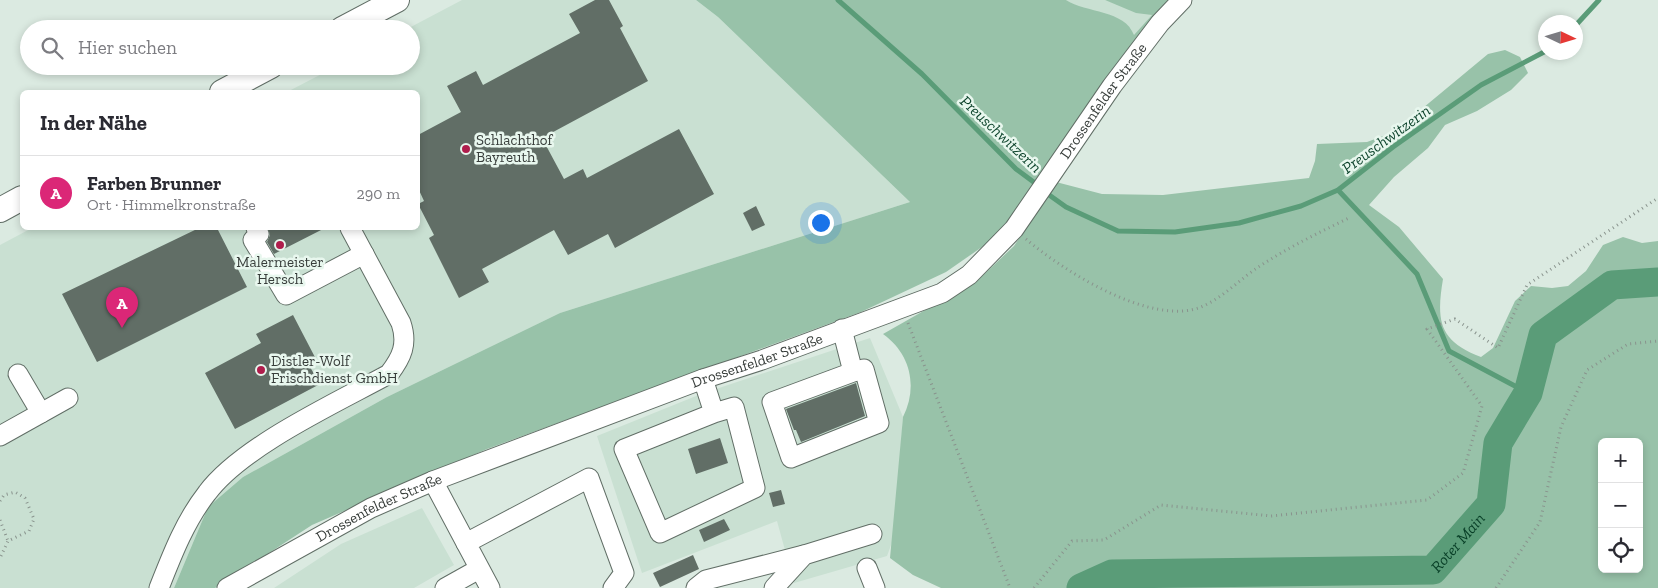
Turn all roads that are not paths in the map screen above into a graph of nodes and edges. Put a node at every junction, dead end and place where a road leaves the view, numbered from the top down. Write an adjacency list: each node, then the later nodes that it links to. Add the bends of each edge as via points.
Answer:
1 (397, 0): 3 (main road)
2 (1182, 0): 11 (street, Drossenfelder Straße, via 1112,86 1016,225 969,275 942,293)
3 (359, 20)
4 (254, 75): 5 (main road)
5 (226, 90)
6 (20, 199): 7 (main road)
7 (0, 210)
8 (257, 230): 10 (street, via 259,234 253,240 286,295)
9 (351, 230): 10 (street)
10 (364, 254): 26 (street, via 404,334 405,348 397,363 389,374 261,446 232,468 208,491 189,519)
11 (842, 329): 12 (street); 14 (street, Drossenfelder Straße)
12 (853, 372): 12 (street, via 772,402 791,458 879,423 864,369)
13 (18, 374): 16 (street)
14 (703, 379): 17 (street); 19 (street, Drossenfelder Straße)
15 (68, 398): 16 (street)
16 (41, 413): 18 (street)
17 (714, 414): 17 (street, via 734,407 756,488 660,534 624,449)
18 (0, 436)
19 (433, 481): 21 (street); 27 (street, Drossenfelder Straße, via 371,508)
20 (872, 534): 22 (street)
21 (466, 543): 24 (street); 30 (street, via 589,478 624,573)
22 (804, 555): 25 (street); 31 (street)
23 (866, 568): 32 (street)
24 (480, 569): 28 (street); 29 (street)
25 (706, 585)
26 (159, 588)
27 (227, 588)
28 (445, 588)
29 (490, 588)
30 (613, 588)
31 (774, 588)
32 (875, 588)

